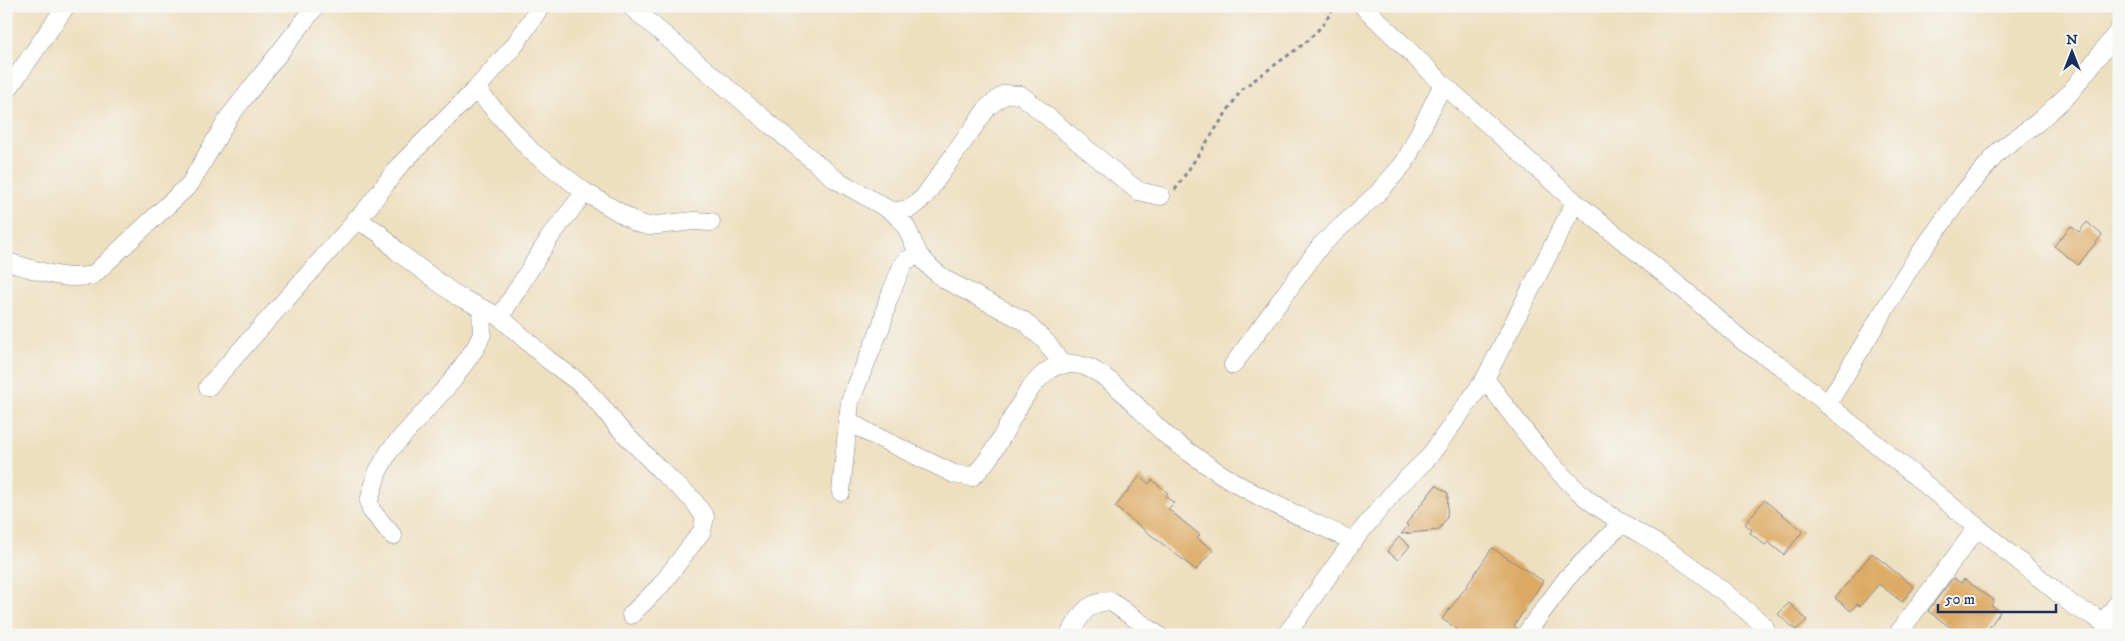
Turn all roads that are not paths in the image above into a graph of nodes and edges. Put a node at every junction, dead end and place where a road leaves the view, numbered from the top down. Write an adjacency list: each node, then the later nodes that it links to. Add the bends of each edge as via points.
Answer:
1 (66, 6): 9 (street)
2 (316, 6): 17 (street, via 229,116 190,184 93,275 59,277)
3 (541, 6): 8 (street, via 514,46)
4 (630, 6): 13 (street, via 835,179)
5 (1363, 6): 7 (street)
6 (2119, 30): 24 (street, via 2069,94 2000,150 1964,192 1911,266)
7 (1443, 84): 12 (street); 21 (street, via 1405,162 1378,193 1321,244)
8 (476, 88): 10 (street, via 532,150); 14 (street, via 399,166)
9 (6, 92)
10 (585, 192): 15 (street, via 637,223 649,226); 19 (street, via 550,237)
11 (1161, 196): 13 (street, via 1138,191 1021,95 1005,94 988,107 924,197 911,208)
12 (1575, 202): 22 (street); 24 (street, via 1744,342 1782,367)
13 (893, 212): 16 (street, via 905,225)
14 (356, 219): 18 (street, via 378,232 425,274); 23 (street)
15 (710, 222)
16 (919, 255): 20 (street, via 946,280 1024,321 1047,343); 25 (street, via 902,266 850,401)
17 (6, 262)
18 (481, 309): 19 (street); 29 (street, via 482,334 476,346 452,381 390,450 378,471 369,501 371,510)
19 (500, 317): 32 (street, via 581,384 618,427 693,500 705,517 702,531 661,585)
20 (1062, 365): 25 (street, via 1048,370 1027,394 982,469 972,477 954,474); 30 (street, via 1080,365 1107,379 1167,435 1210,468)
21 (1233, 365)
22 (1484, 379): 27 (street, via 1559,473); 30 (street, via 1428,458 1396,489)
23 (208, 387)
24 (1827, 405): 28 (street)
25 (847, 420): 26 (street)
26 (841, 492)
27 (1620, 524): 38 (street, via 1567,578); 39 (street, via 1701,574 1764,626)
28 (1977, 528): 33 (street, via 2075,607); 40 (street)
29 (393, 536)
30 (1354, 541): 37 (street)
31 (2119, 601): 33 (street)
32 (631, 615)
33 (2102, 623): 34 (street)
34 (2119, 634)
35 (1069, 635): 36 (street, via 1087,607 1096,602 1110,601)
36 (1158, 635)
37 (1286, 635)
38 (1525, 635)
39 (1768, 635)
40 (1898, 635)

